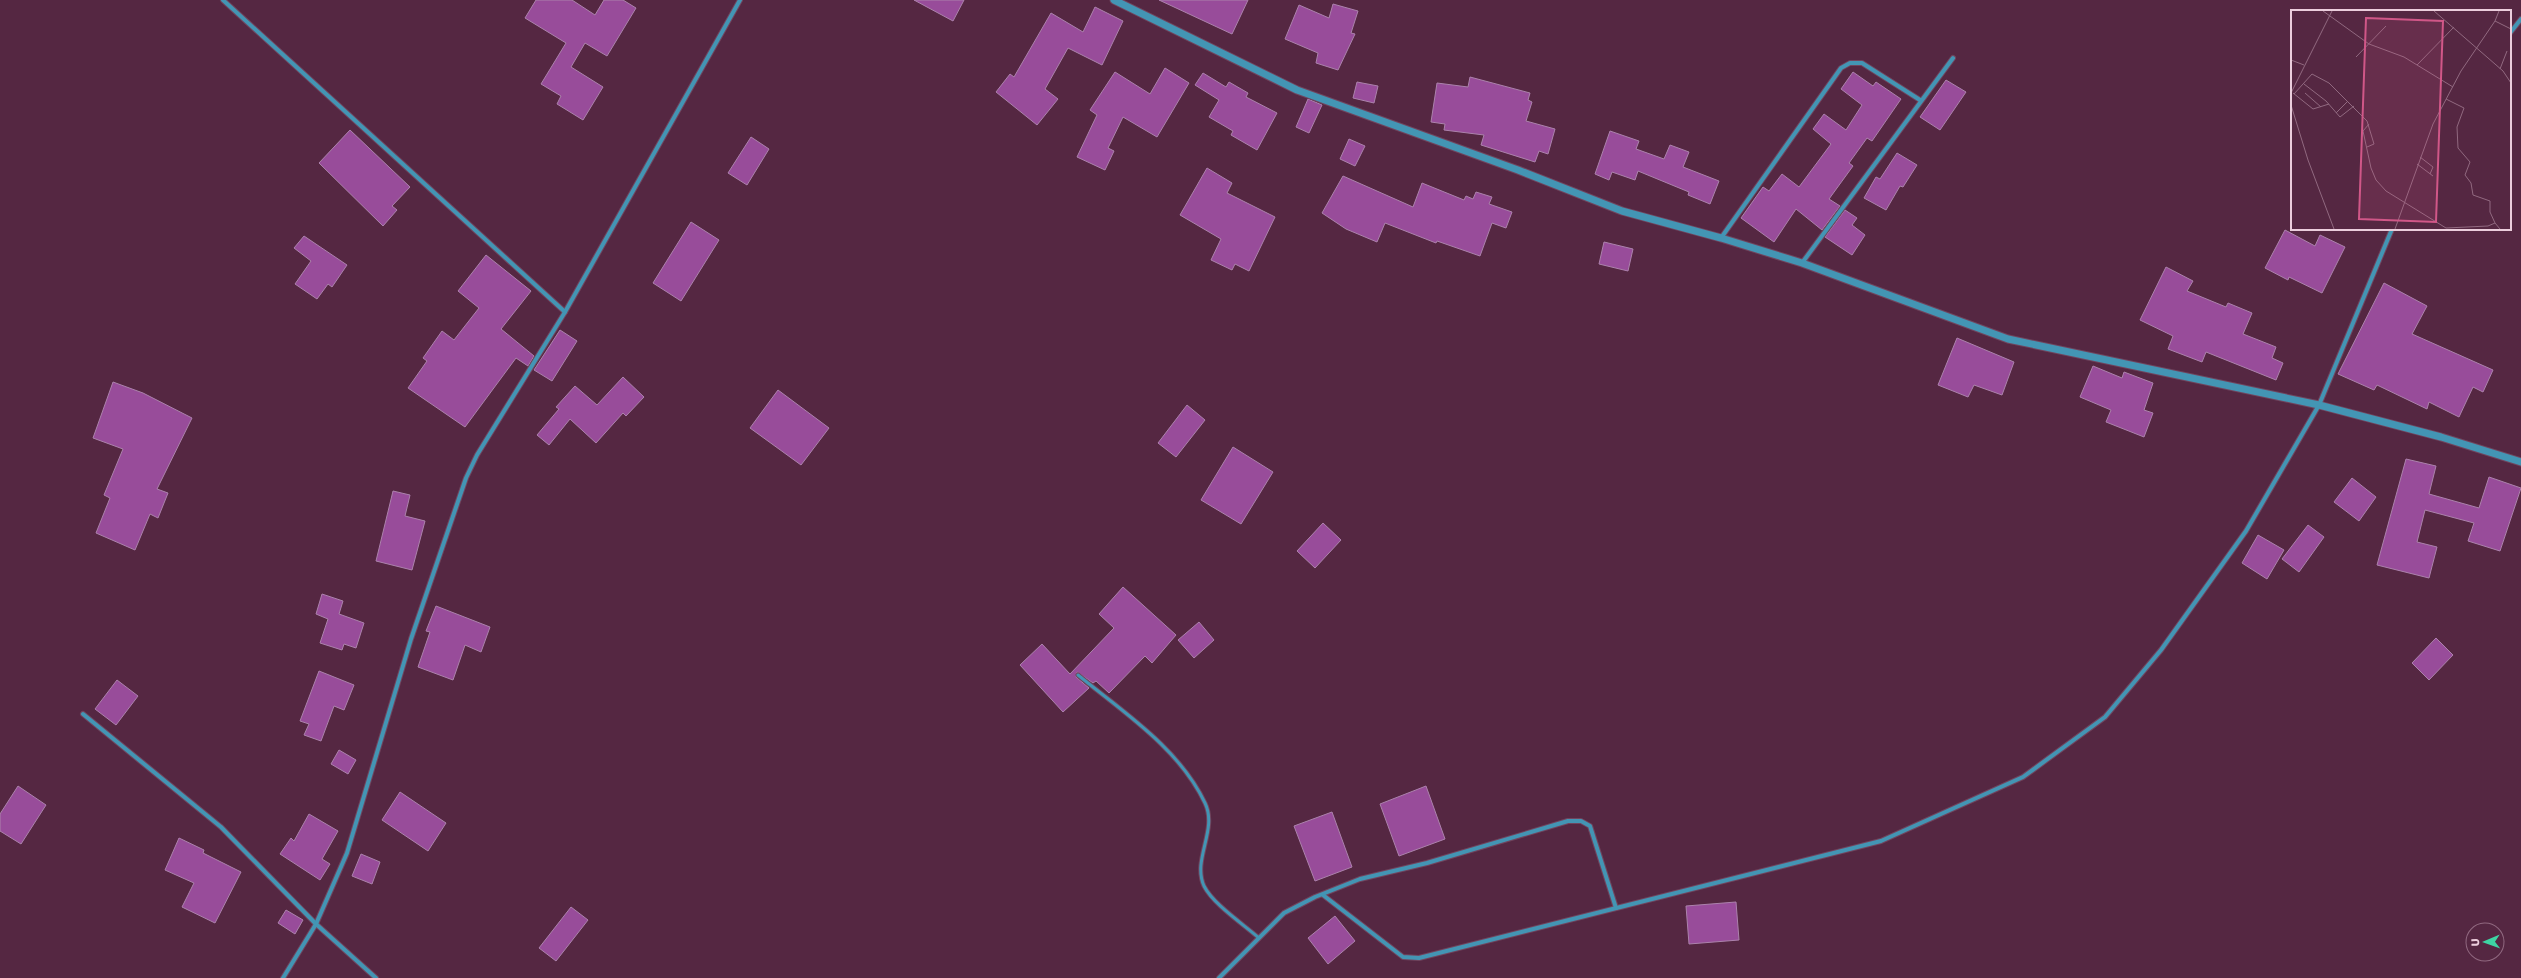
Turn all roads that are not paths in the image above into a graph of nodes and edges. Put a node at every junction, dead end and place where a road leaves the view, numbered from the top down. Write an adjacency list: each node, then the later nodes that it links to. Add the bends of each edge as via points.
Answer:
1 (223, 0): 11 (street)
2 (740, 0): 11 (street)
3 (1114, 0): 9 (street, via 1297,90 1518,170 1622,211)
4 (2521, 19): 5 (street)
5 (2511, 33)
6 (1952, 58): 7 (street)
7 (1920, 100): 9 (street, via 1862,62 1850,63 1841,68); 10 (street)
8 (2392, 230): 12 (street)
9 (1721, 238): 10 (street)
10 (1802, 264): 12 (street, via 2008,339)
11 (565, 312): 18 (street, via 477,455 466,478 411,639 347,853)
12 (2319, 405): 13 (street, via 2441,437); 17 (street, via 2246,531 2161,650 2105,717 2023,777 1881,841)
13 (2521, 462)
14 (1078, 675): 19 (lane, via 1146,730 1182,767 1206,803 1210,820 1200,868 1204,886 1219,903)
15 (83, 714): 18 (street, via 221,827)
16 (1323, 894): 17 (street, via 1403,957 1420,958); 17 (street, via 1360,879 1427,863 1568,820 1581,821 1590,826); 19 (street, via 1284,913)
17 (1616, 908)
18 (316, 924): 20 (street); 21 (street)
19 (1259, 938): 22 (street)
20 (283, 978)
21 (376, 978)
22 (1219, 978)

